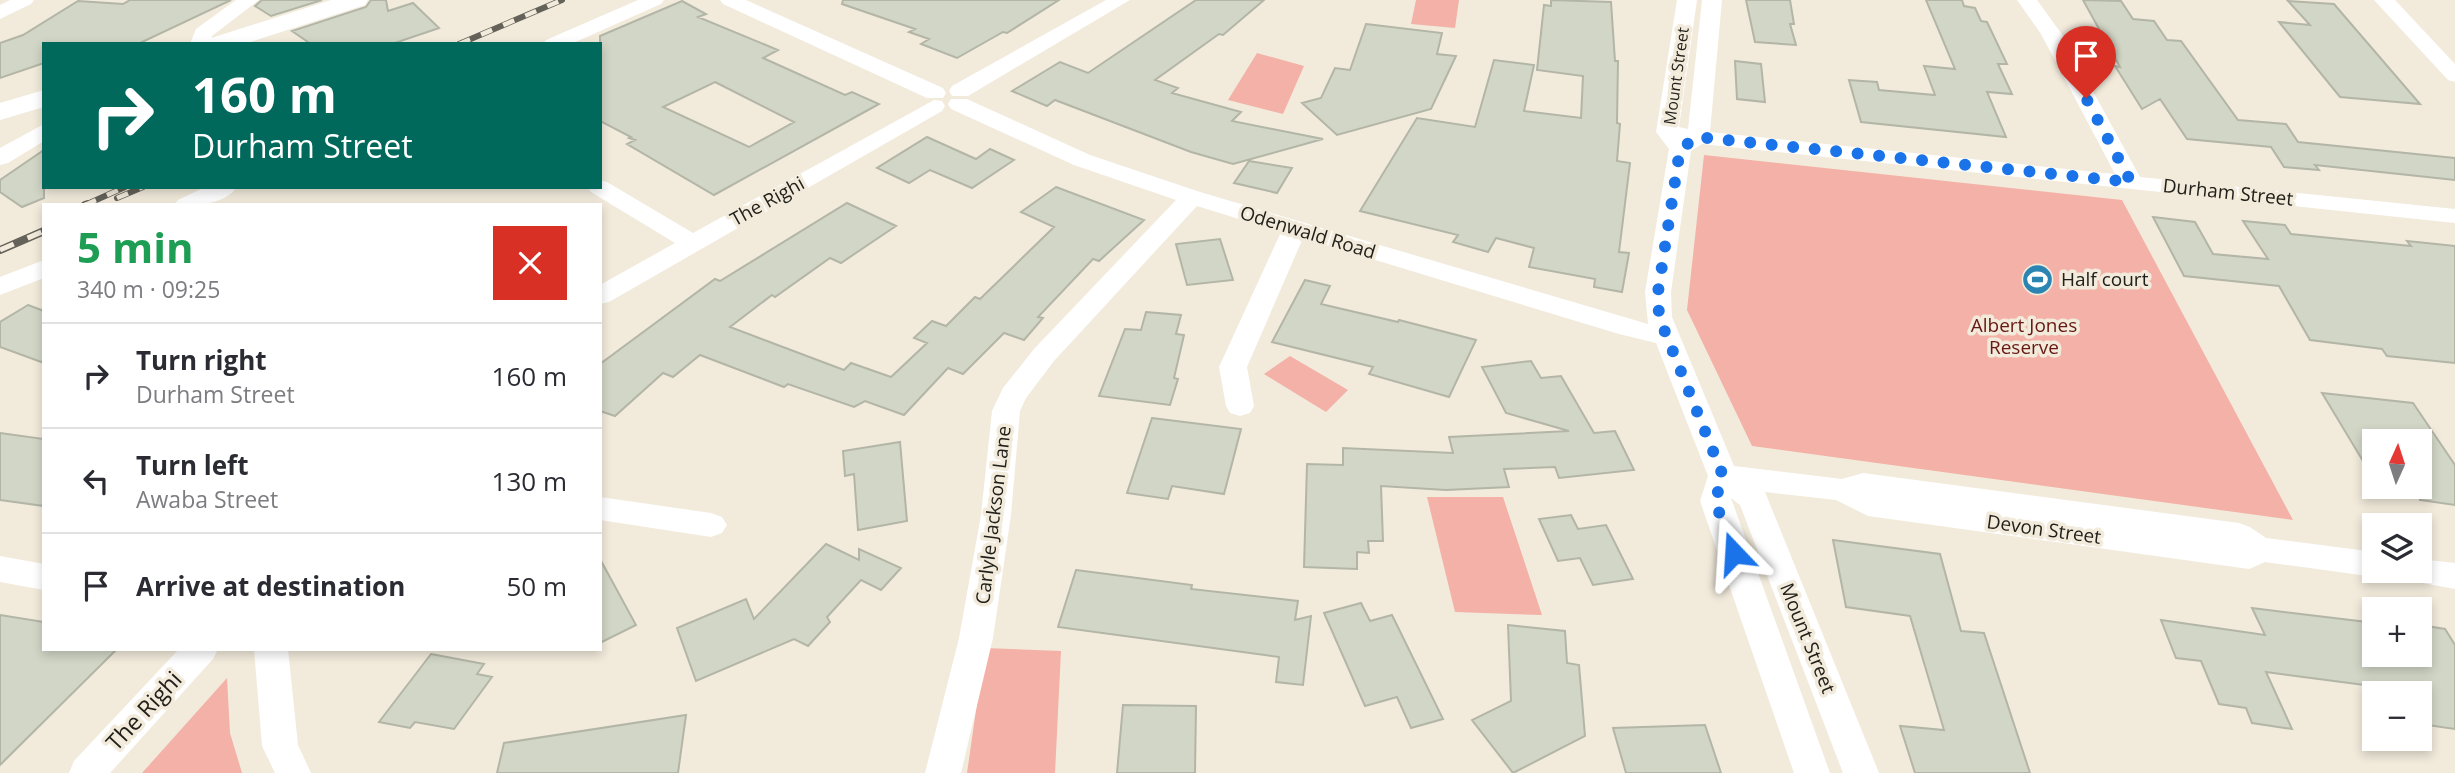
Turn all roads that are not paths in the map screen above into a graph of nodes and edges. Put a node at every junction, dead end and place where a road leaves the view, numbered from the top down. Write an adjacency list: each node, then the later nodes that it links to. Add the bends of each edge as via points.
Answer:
1 (24, 0): 11 (street)
2 (249, 0): 12 (street, via 203,33)
3 (356, 0): 13 (street)
4 (654, 0): 14 (street)
5 (730, 0): 18 (street)
6 (1120, 0): 16 (street)
7 (1687, 0): 21 (street, Mount Street)
8 (1712, 0): 21 (street, Mount Street)
9 (2027, 0): 23 (street, via 2052,33)
10 (2384, 0): 15 (street)
11 (0, 13)
12 (201, 42)
13 (223, 42)
14 (558, 42)
15 (2455, 76)
16 (960, 98): 18 (street, via 946,108); 26 (street, Odenwald Road, via 1082,160)
17 (42, 99): 19 (street)
18 (934, 100): 30 (street, The Righi)
19 (0, 112)
20 (42, 132): 22 (street)
21 (1682, 139): 23 (street, Durham Street); 34 (street, Mount Street, via 1658,292 1659,317)
22 (0, 158)
23 (2131, 182): 28 (street, Durham Street)
24 (221, 189): 27 (street)
25 (602, 189): 30 (street)
26 (1192, 197): 29 (street, Odenwald Road); 48 (street, Carlyle Jackson Lane, via 1044,355 1006,411 996,515 976,638)
27 (190, 203)
28 (2455, 216)
29 (1295, 228): 34 (street, Odenwald Road, via 1628,328); 35 (street, via 1233,367)
30 (692, 243): 33 (street, The Righi)
31 (42, 269): 32 (street)
32 (0, 287)
33 (602, 295)
34 (1666, 335): 36 (street, Mount Street)
35 (1240, 406)
36 (1723, 476): 39 (street, Devon Street, via 1842,490 1868,505); 49 (street, Mount Street, via 1715,501); 50 (street, Mount Street, via 1753,498)
37 (602, 508): 38 (street)
38 (711, 525)
39 (2362, 563)
40 (0, 569): 43 (street)
41 (2432, 573): 42 (street)
42 (2455, 576)
43 (42, 577)
44 (199, 651): 46 (street, The Righi)
45 (271, 651): 47 (street, via 281,746)
46 (87, 773)
47 (293, 773)
48 (943, 773)
49 (1812, 773)
50 (1861, 773)

